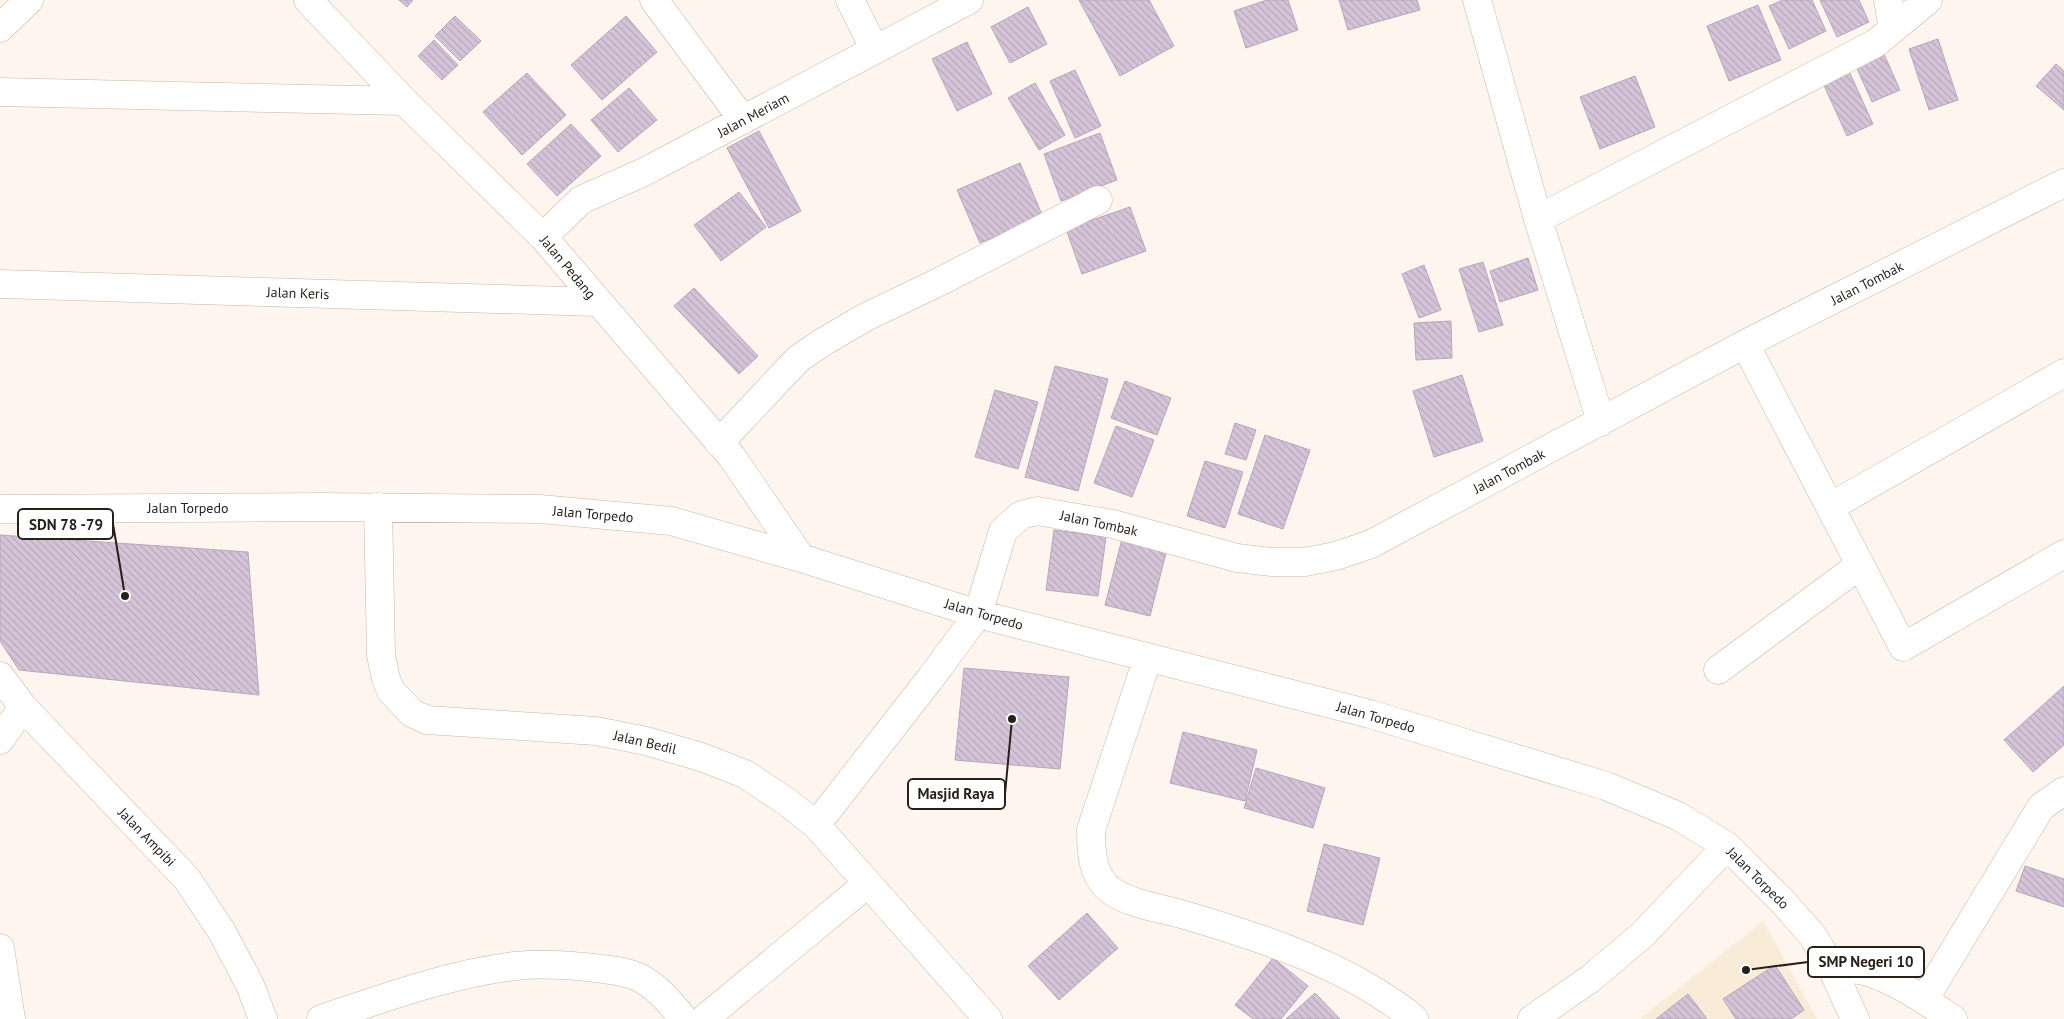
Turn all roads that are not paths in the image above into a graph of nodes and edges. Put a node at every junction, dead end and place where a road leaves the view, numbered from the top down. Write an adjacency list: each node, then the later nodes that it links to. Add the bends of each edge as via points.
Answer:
1 (29, 0): 9 (street)
2 (308, 0): 13 (street, Jalan Pedang)
3 (654, 0): 14 (street)
4 (850, 0): 11 (street)
5 (969, 0): 11 (street, Jalan Meriam)
6 (1477, 0): 17 (street)
7 (1888, 0): 10 (street)
8 (1928, 0): 10 (street)
9 (0, 28)
10 (1893, 28): 17 (street, via 1876,43)
11 (874, 50): 14 (street, Jalan Meriam)
12 (0, 92): 13 (street)
13 (404, 101): 18 (street, Jalan Pedang)
14 (743, 120): 18 (street, Jalan Meriam, via 644,172 581,200)
15 (2064, 183): 21 (street, Jalan Tombak)
16 (1098, 200): 24 (street, via 941,282 864,318 823,342 798,359)
17 (1538, 219): 23 (street)
18 (542, 237): 20 (street, Jalan Pedang)
19 (0, 284): 20 (street, Jalan Keris)
20 (597, 302): 24 (street, Jalan Pedang)
21 (1745, 344): 23 (street, Jalan Tombak); 26 (street)
22 (2064, 372): 26 (street)
23 (1601, 422): 31 (street, Jalan Tombak, via 1372,544 1306,562 1237,558 1113,524 1037,511 1021,515 1003,531)
24 (719, 443): 29 (street, Jalan Pedang)
25 (378, 507): 27 (street, Jalan Torpedo); 29 (street, Jalan Torpedo, via 540,509 671,521); 39 (street, Jalan Bedil, via 381,655 391,691 412,714 426,720 596,732 701,756 745,774)
26 (1830, 507): 30 (street)
27 (0, 509)
28 (2064, 554): 30 (street, via 1903,647)
29 (801, 558): 31 (street, Jalan Torpedo)
30 (1860, 565): 33 (street)
31 (978, 614): 32 (street, Jalan Torpedo); 39 (street, Jalan Tombak)
32 (1148, 657): 40 (street, Jalan Torpedo, via 1370,714 1606,786 1678,816); 51 (street, via 1091,830 1092,856 1098,877 1112,891 1133,902 1188,916 1278,946 1357,980)
33 (1718, 670)
34 (0, 676): 35 (street, Jalan Ampibi)
35 (23, 707): 36 (street); 46 (street, Jalan Ampibi, via 187,879 222,932 250,985)
36 (0, 740)
37 (2064, 791): 38 (street)
38 (2053, 811): 44 (street)
39 (816, 825): 41 (street, Jalan Bedil)
40 (1727, 846): 43 (street, Jalan Torpedo, via 1812,935); 52 (street, via 1642,935 1590,979)
41 (868, 884): 49 (street); 50 (street, Jalan Bedil)
42 (0, 948): 45 (street)
43 (1830, 964): 44 (street, via 1868,972); 53 (street, Jalan Torpedo)
44 (1924, 1000): 54 (street)
45 (11, 1019)
46 (263, 1019)
47 (321, 1019): 48 (street, via 461,976 516,966 565,964 639,977 660,992)
48 (684, 1019)
49 (704, 1019)
50 (988, 1019)
51 (1414, 1019)
52 (1532, 1019)
53 (1855, 1019)
54 (1953, 1019)

